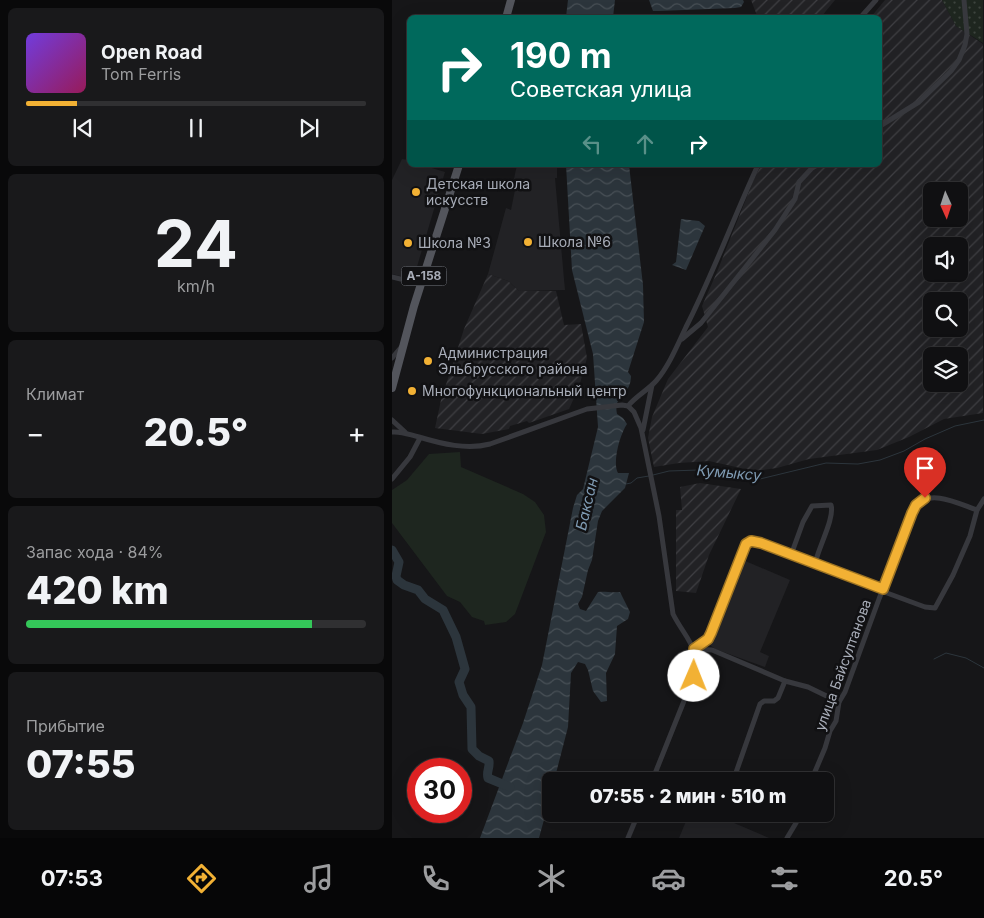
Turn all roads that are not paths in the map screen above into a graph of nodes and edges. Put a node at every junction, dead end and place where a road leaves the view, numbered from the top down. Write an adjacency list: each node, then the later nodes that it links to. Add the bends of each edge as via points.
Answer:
1 (511, 0): 4 (main road)
2 (876, 0): 5 (street)
3 (964, 0): 6 (street, via 967,34 955,66 919,102)
4 (507, 15)
5 (863, 15)
6 (882, 125)
7 (458, 167): 11 (main road, А-158)
8 (757, 167): 12 (street)
9 (814, 167): 12 (street, via 800,182 794,199 775,230 701,323)
10 (392, 277): 11 (street)
11 (421, 284): 13 (main road, А-158)
12 (680, 341): 15 (street)
13 (403, 345): 14 (street); 16 (main road, А-158)
14 (392, 358)
15 (653, 384): 17 (street); 21 (street)
16 (392, 388)
17 (625, 405): 21 (street, via 636,415); 22 (street, via 595,407 486,445 459,446)
18 (392, 420): 20 (street)
19 (392, 432): 20 (street)
20 (405, 433): 22 (street)
21 (642, 434): 29 (street, via 659,516 673,614)
22 (420, 438): 23 (street)
23 (392, 479)
24 (984, 499): 25 (street)
25 (977, 510): 28 (street, улица Байсултанова, via 931,497 919,502); 28 (street, via 966,548 933,609)
26 (792, 555): 27 (street); 27 (street, via 812,506 831,504); 29 (street, via 761,543 749,542 708,639)
27 (815, 564): 28 (street)
28 (883, 589): 31 (street, улица Байсултанова)
29 (694, 649): 30 (street, via 712,650); 32 (street, via 694,676)
30 (786, 680): 31 (street); 33 (street, via 778,698 760,704)
31 (839, 702): 34 (street, улица Байсултанова, via 836,720)
32 (656, 772)
33 (736, 772)
34 (814, 772)
35 (635, 822): 37 (street)
36 (796, 822): 38 (street)
37 (628, 838)
38 (787, 838)

